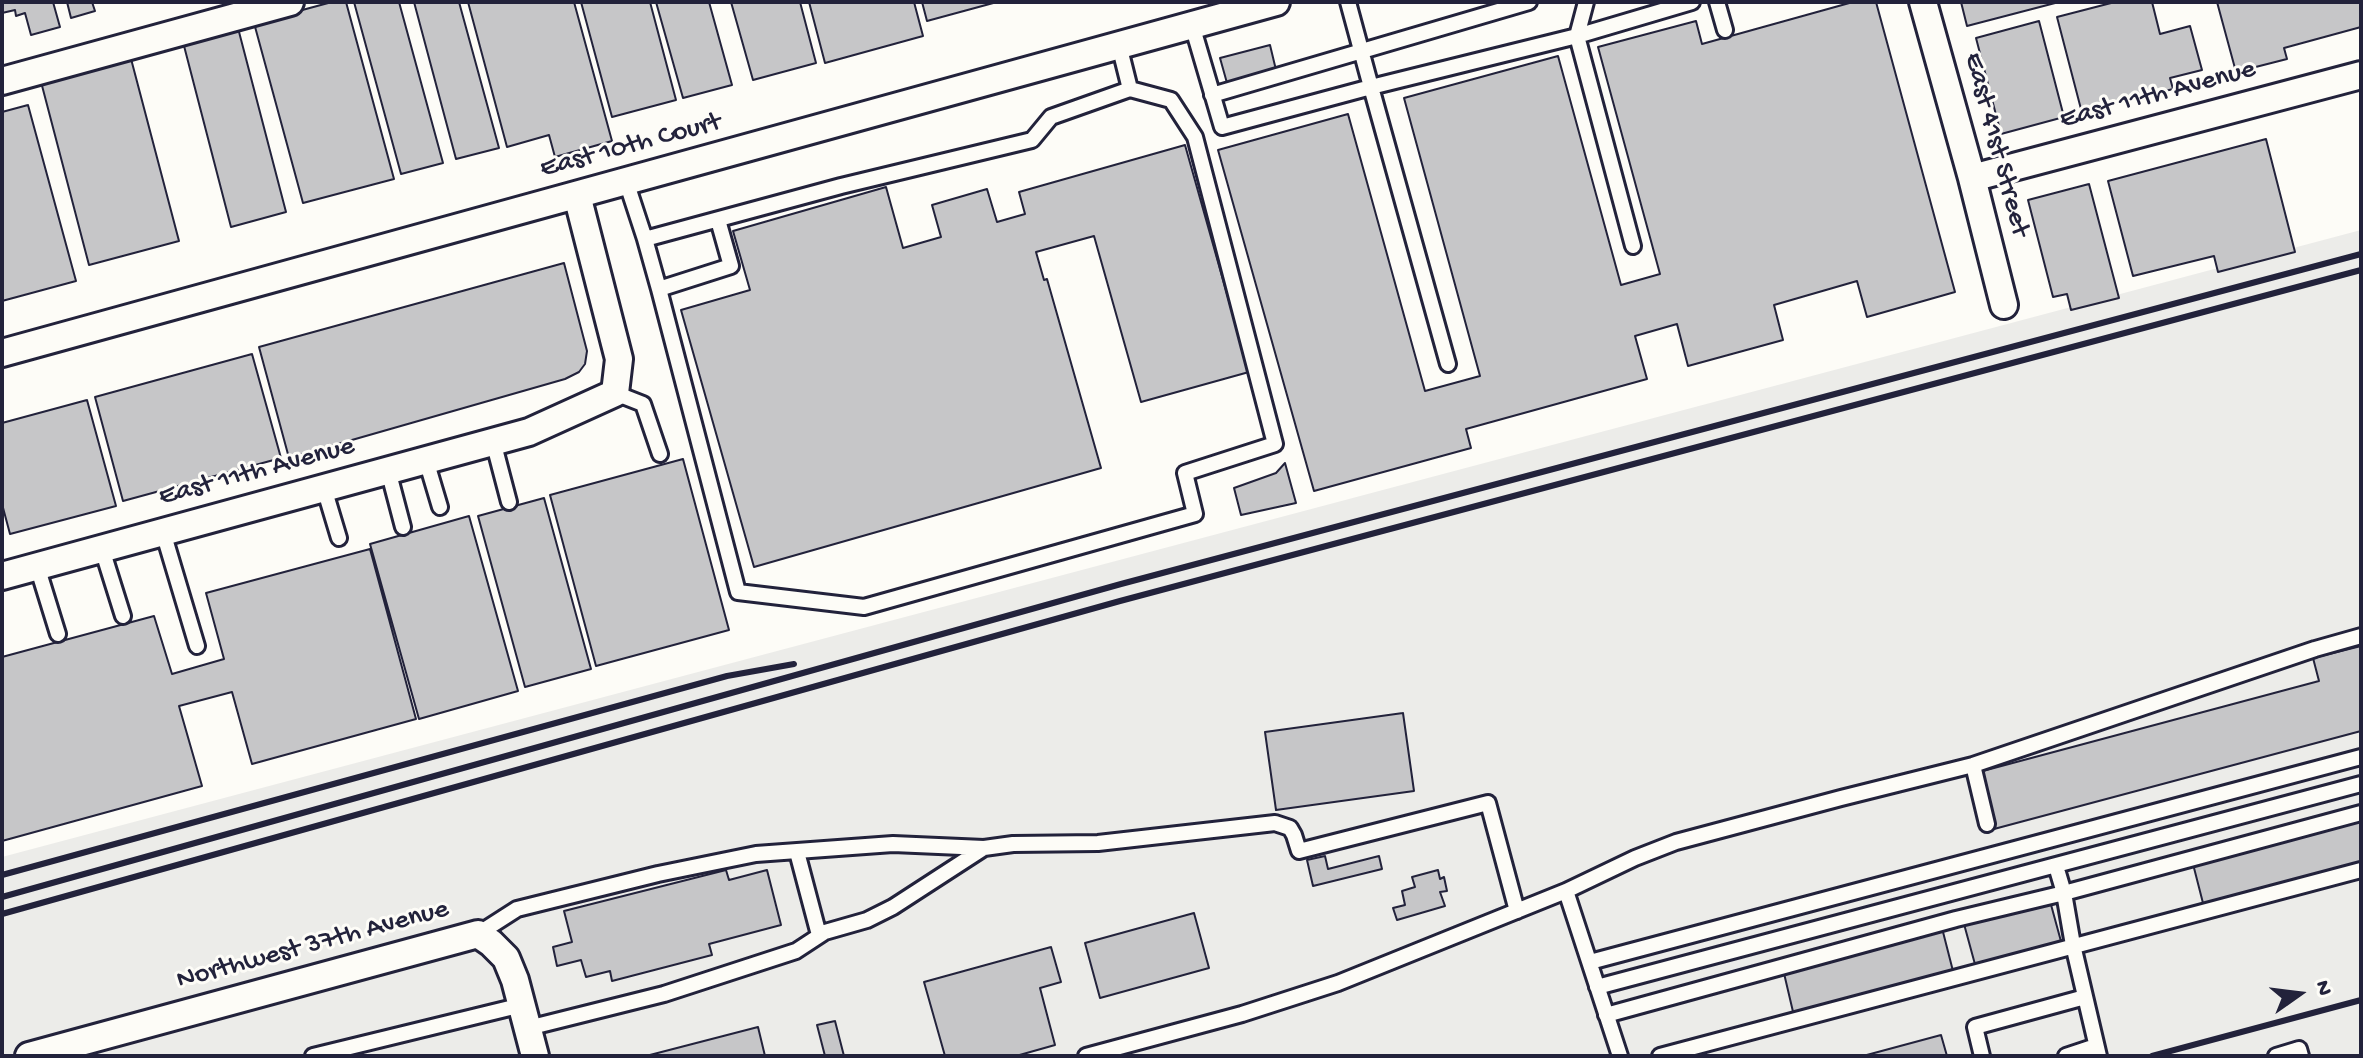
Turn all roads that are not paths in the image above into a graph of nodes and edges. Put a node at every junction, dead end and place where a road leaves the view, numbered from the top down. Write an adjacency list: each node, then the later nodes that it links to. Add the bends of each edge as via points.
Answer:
1 (290, 2): 15 (street)
2 (1276, 2): 9 (street, East 10th Court)
3 (1348, 2): 13 (lane)
4 (1529, 2): 13 (lane)
5 (1586, 2): 11 (lane)
6 (1692, 2): 11 (lane)
7 (1717, 2): 10 (lane)
8 (1923, 2): 19 (street, East 41st Street)
9 (1192, 25): 12 (street, East 10th Court); 18 (lane)
10 (1725, 30)
11 (1577, 36): 16 (lane); 24 (lane)
12 (1119, 45): 17 (lane); 20 (street, East 10th Court)
13 (1362, 52): 16 (lane); 18 (lane)
14 (2361, 75): 19 (street, East 11th Avenue)
15 (2, 81)
16 (1371, 87): 18 (lane, via 1222,127); 28 (lane)
17 (1130, 89): 22 (lane, via 1051,117 1032,140); 25 (lane, via 1171,100 1195,137 1275,444 1185,473 1195,514 864,607 738,592)
18 (1212, 95)
19 (1972, 178): 26 (street, East 41st Street)
20 (626, 181): 21 (street, East 10th Court); 23 (lane)
21 (577, 195): 27 (street, East 10th Court); 29 (street, via 619,359)
22 (718, 220): 23 (lane); 25 (lane, via 731,266)
23 (645, 239): 25 (lane)
24 (1633, 246)
25 (659, 289)
26 (2004, 305)
27 (2, 353)
28 (1448, 364)
29 (615, 393): 30 (street, East 11th Avenue, via 529,432); 31 (lane, via 643,404)
30 (493, 441): 32 (street, East 11th Avenue); 35 (lane)
31 (660, 454)
32 (426, 460): 33 (street, East 11th Avenue); 36 (lane)
33 (388, 470): 34 (street, East 11th Avenue); 37 (lane)
34 (324, 488): 38 (street, East 11th Avenue); 39 (lane)
35 (509, 502)
36 (440, 507)
37 (403, 527)
38 (163, 532): 40 (street, East 11th Avenue); 46 (lane)
39 (339, 538)
40 (102, 549): 41 (street, East 11th Avenue); 43 (lane)
41 (37, 566): 42 (street, East 11th Avenue); 44 (lane)
42 (2, 576)
43 (123, 616)
44 (58, 634)
45 (2361, 636): 48 (lane)
46 (197, 646)
47 (2361, 757): 62 (lane)
48 (1973, 765): 51 (lane); 56 (lane, via 1676,842)
49 (2361, 784): 54 (lane)
50 (2361, 813): 57 (lane)
51 (1987, 824)
52 (984, 848): 53 (lane, via 893,844); 58 (lane, via 1119,842 1275,823 1290,828 1299,851 1488,803); 60 (lane, via 893,907)
53 (797, 852): 59 (lane, via 720,860 517,909); 60 (lane)
54 (2056, 866): 57 (lane); 63 (lane)
55 (2361, 870): 61 (lane)
56 (1566, 891): 58 (lane); 62 (lane)
57 (2064, 893): 61 (lane); 65 (lane)
58 (1517, 911): 71 (lane, via 1285,1001)
59 (478, 934): 66 (street, Northwest 37th Avenue, via 506,958); 68 (street, Northwest 37th Avenue)
60 (819, 935): 66 (lane, via 786,955 638,1001)
61 (2073, 945): 64 (lane); 73 (lane)
62 (1590, 962): 63 (lane)
63 (1597, 987): 65 (lane)
64 (2085, 997): 67 (lane); 74 (lane, via 1975,1027)
65 (1606, 1015): 72 (lane)
66 (525, 1016): 69 (lane); 70 (street, Northwest 37th Avenue)
67 (2098, 1051): 75 (lane)
68 (44, 1054)
69 (313, 1056)
70 (535, 1056)
71 (1086, 1056)
72 (1620, 1056)
73 (1660, 1056)
74 (1982, 1056)
75 (2066, 1056)
76 (2276, 1056): 77 (lane, via 2299,1049)
77 (2301, 1056)

